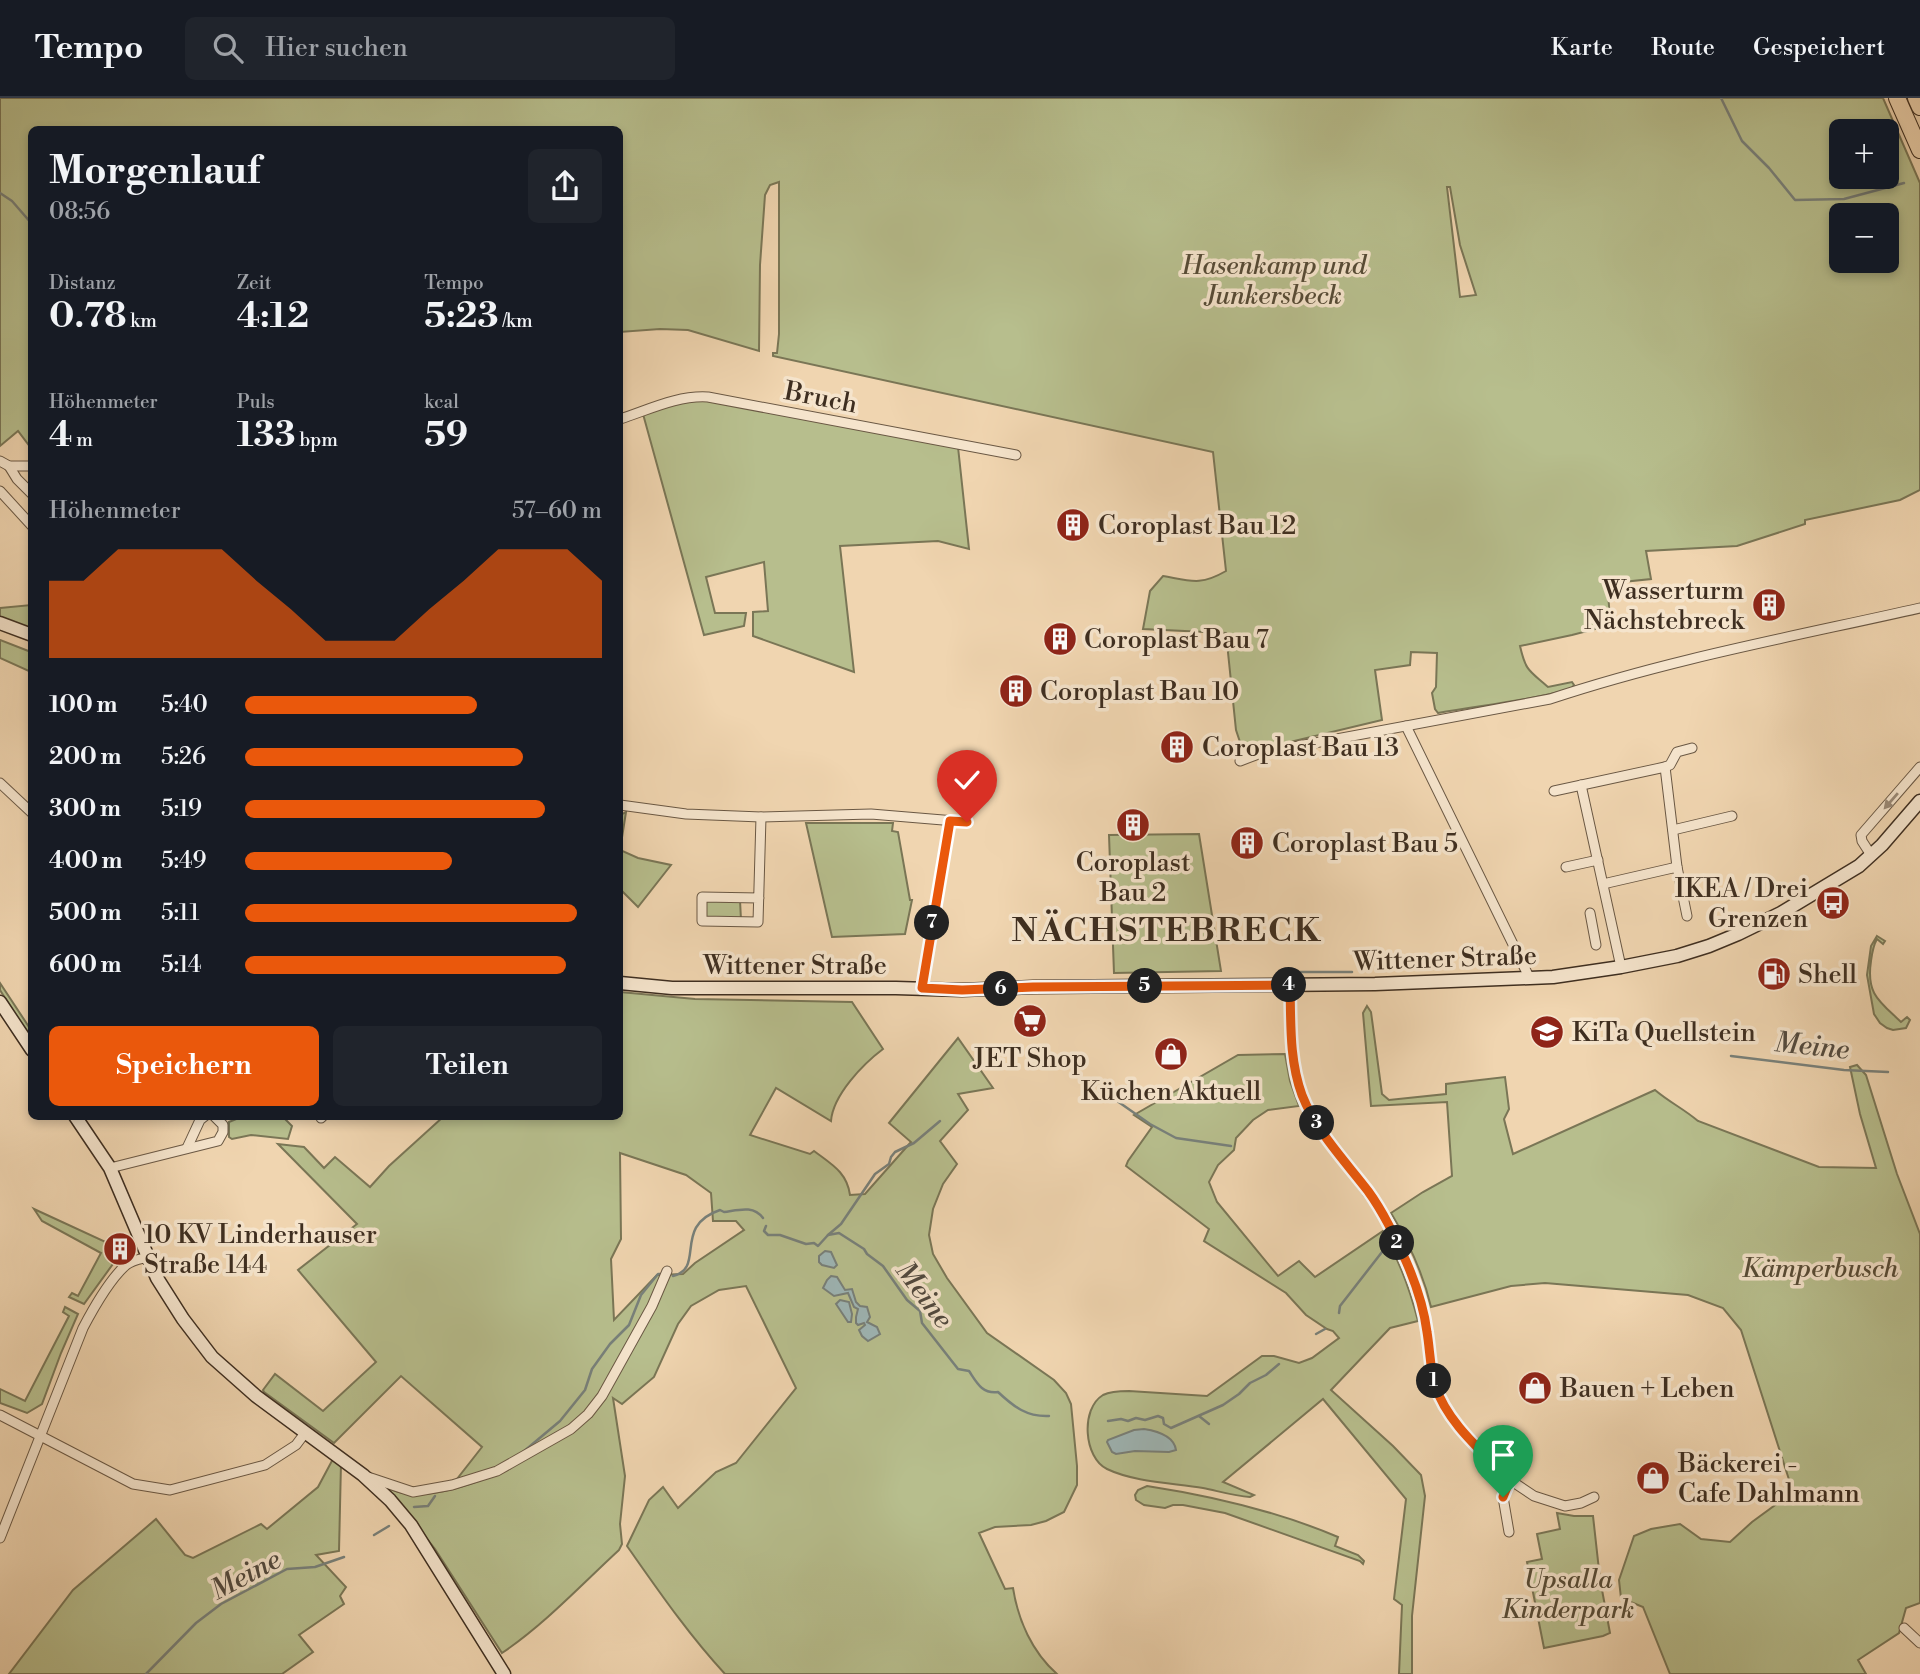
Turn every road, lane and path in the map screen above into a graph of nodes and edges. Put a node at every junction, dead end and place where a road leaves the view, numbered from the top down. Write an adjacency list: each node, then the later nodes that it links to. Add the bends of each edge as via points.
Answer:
1 (1897, 98): 4 (highway)
2 (1916, 98): 3 (highway)
3 (1920, 107)
4 (1920, 150)
5 (623, 418): 6 (street, Bruch, via 681,399 708,397)
6 (1016, 455)
7 (4, 463): 8 (street); 9 (street)
8 (28, 466)
9 (28, 490)
10 (0, 491): 11 (street)
11 (28, 522)
12 (1920, 608): 15 (street, via 1668,666 1550,699)
13 (0, 623): 14 (main road)
14 (28, 634)
15 (1406, 726): 17 (street); 43 (street)
16 (1692, 748): 18 (street, via 1677,752)
17 (1240, 761)
18 (1665, 767): 21 (street); 30 (street)
19 (1920, 767): 31 (street, one-way to 31, via 1861,835)
20 (0, 783): 25 (street)
21 (1581, 786): 22 (street); 32 (street)
22 (1555, 791)
23 (1920, 801): 31 (main road, Wittener Straße)
24 (623, 805): 27 (street)
25 (28, 809)
26 (1732, 816): 30 (street)
27 (761, 817): 28 (street, via 871,814); 36 (street)
28 (950, 821): 29 (street); 46 (street)
29 (967, 822)
30 (1673, 830): 34 (street)
31 (1871, 855): 42 (main road, Wittener Straße, via 1781,913 1709,946)
32 (1598, 860): 33 (street); 35 (street)
33 (1566, 867)
34 (1677, 867): 35 (street); 38 (street)
35 (1603, 884): 39 (street)
36 (759, 898): 36 (street, via 758,922 702,921 702,897)
37 (1590, 913): 40 (street)
38 (1687, 916)
39 (1611, 919): 40 (street); 42 (street)
40 (1592, 924): 41 (street)
41 (1596, 945)
42 (1621, 967): 43 (main road, Wittener Straße)
43 (1530, 979): 45 (main road, Wittener Straße)
44 (623, 983): 46 (main road, Wittener Straße, via 673,988)
45 (1290, 985): 46 (main road, Wittener Straße); 60 (street, via 1294,1068 1302,1094 1320,1129 1381,1212 1413,1278 1442,1402)
46 (922, 988)
47 (0, 1002): 48 (main road)
48 (28, 1044)
49 (78, 1120): 53 (main road)
50 (200, 1120): 52 (street)
51 (218, 1120): 52 (street, via 223,1125 218,1141)
52 (187, 1148): 53 (street)
53 (110, 1168): 54 (main road)
54 (148, 1257): 57 (main road, via 170,1300 212,1357); 58 (street, via 125,1266 96,1304)
55 (667, 1271): 59 (street, via 602,1396 571,1429 497,1471 439,1488 413,1492)
56 (0, 1415): 58 (street)
57 (305, 1433): 58 (street, via 296,1445 265,1465 170,1490 133,1484); 59 (main road)
58 (40, 1435): 63 (street)
59 (363, 1475): 66 (main road, via 411,1525)
60 (1510, 1480): 61 (street, via 1534,1496 1565,1506); 62 (street, via 1503,1497)
61 (1594, 1497)
62 (1509, 1532)
63 (0, 1538)
64 (1904, 1628): 65 (street)
65 (1920, 1643)
66 (504, 1674)

